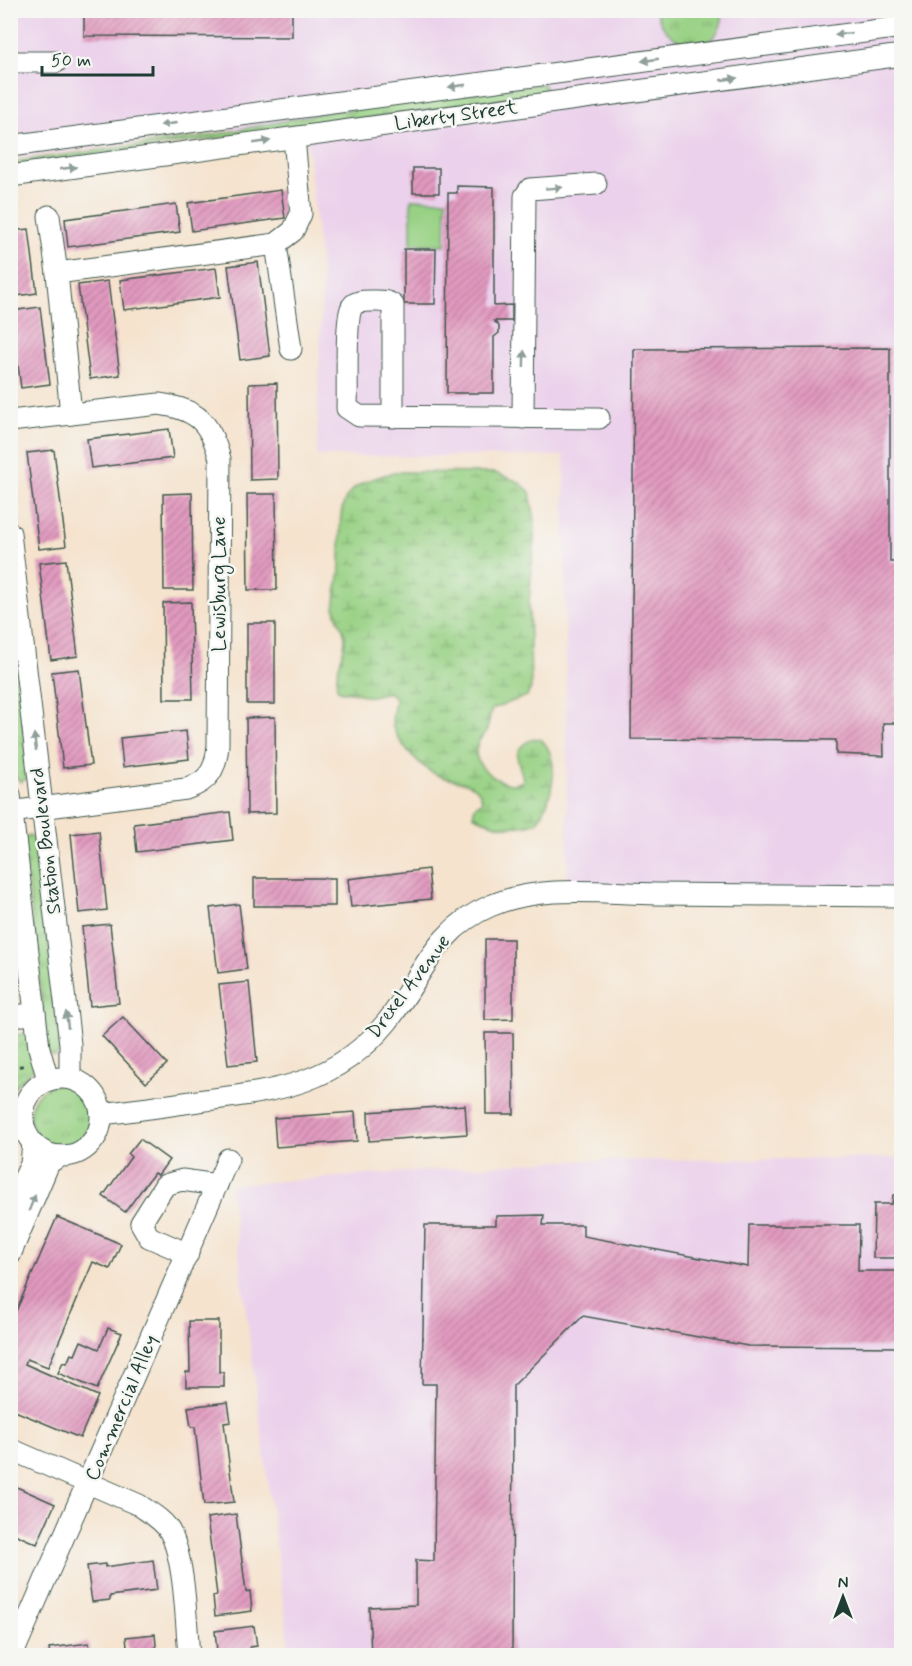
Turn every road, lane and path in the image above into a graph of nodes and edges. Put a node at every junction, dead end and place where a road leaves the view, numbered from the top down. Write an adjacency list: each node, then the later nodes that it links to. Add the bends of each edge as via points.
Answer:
1 (902, 27): 6 (street, Liberty Street, one-way to 6)
2 (902, 55): 5 (street, Liberty Street, one-way to 2)
3 (10, 62): 4 (street)
4 (56, 62)
5 (294, 138): 7 (street, Liberty Street, one-way to 5); 10 (street, via 300,214 294,231)
6 (10, 146)
7 (10, 176)
8 (596, 184): 15 (street, one-way to 8, via 525,196 530,189)
9 (49, 216): 11 (street)
10 (276, 244): 11 (street); 12 (street)
11 (57, 273): 13 (street)
12 (291, 349)
13 (71, 414): 17 (street, Lewisburg Lane); 20 (street, Lewisburg Lane, via 159,404 182,407 202,419 214,437 220,459 217,762 201,784 186,789)
14 (393, 417): 14 (street, via 359,416 347,408 350,309 354,303 389,301 393,305); 15 (street)
15 (523, 418): 16 (street)
16 (599, 418)
17 (10, 421)
18 (10, 533): 20 (street, Station Boulevard, one-way to 18)
19 (11, 806): 20 (street, Lewisburg Lane); 22 (street, Station Boulevard)
20 (42, 808): 26 (street, Station Boulevard, one-way to 20, via 70,1044)
21 (902, 896): 28 (street, Drexel Avenue, via 564,893 508,899 475,913 449,933 371,1041 322,1075 295,1086 255,1094)
22 (35, 1014): 23 (street); 27 (street, Station Boulevard)
23 (10, 1016)
24 (23, 1066): 25 (path)
25 (10, 1067)
26 (70, 1078): 27 (street); 28 (street, via 92,1090)
27 (48, 1080): 29 (street, via 37,1086 24,1107 24,1126)
28 (102, 1114): 30 (street, via 97,1136 90,1144 82,1151)
29 (33, 1143): 30 (street, via 40,1150); 33 (street, via 31,1164)
30 (60, 1156): 34 (street, one-way to 30, via 49,1163)
31 (228, 1159): 32 (street, Commercial Alley)
32 (217, 1185): 35 (street, Commercial Alley); 35 (street, via 182,1180 165,1185 141,1223 148,1237)
33 (10, 1208)
34 (16, 1227): 36 (street)
35 (188, 1254): 38 (street, Commercial Alley)
36 (10, 1255)
37 (10, 1449): 38 (street)
38 (90, 1483): 39 (street, Commercial Alley); 40 (street, via 139,1505 170,1530 178,1550)
39 (12, 1656)
40 (189, 1656)

